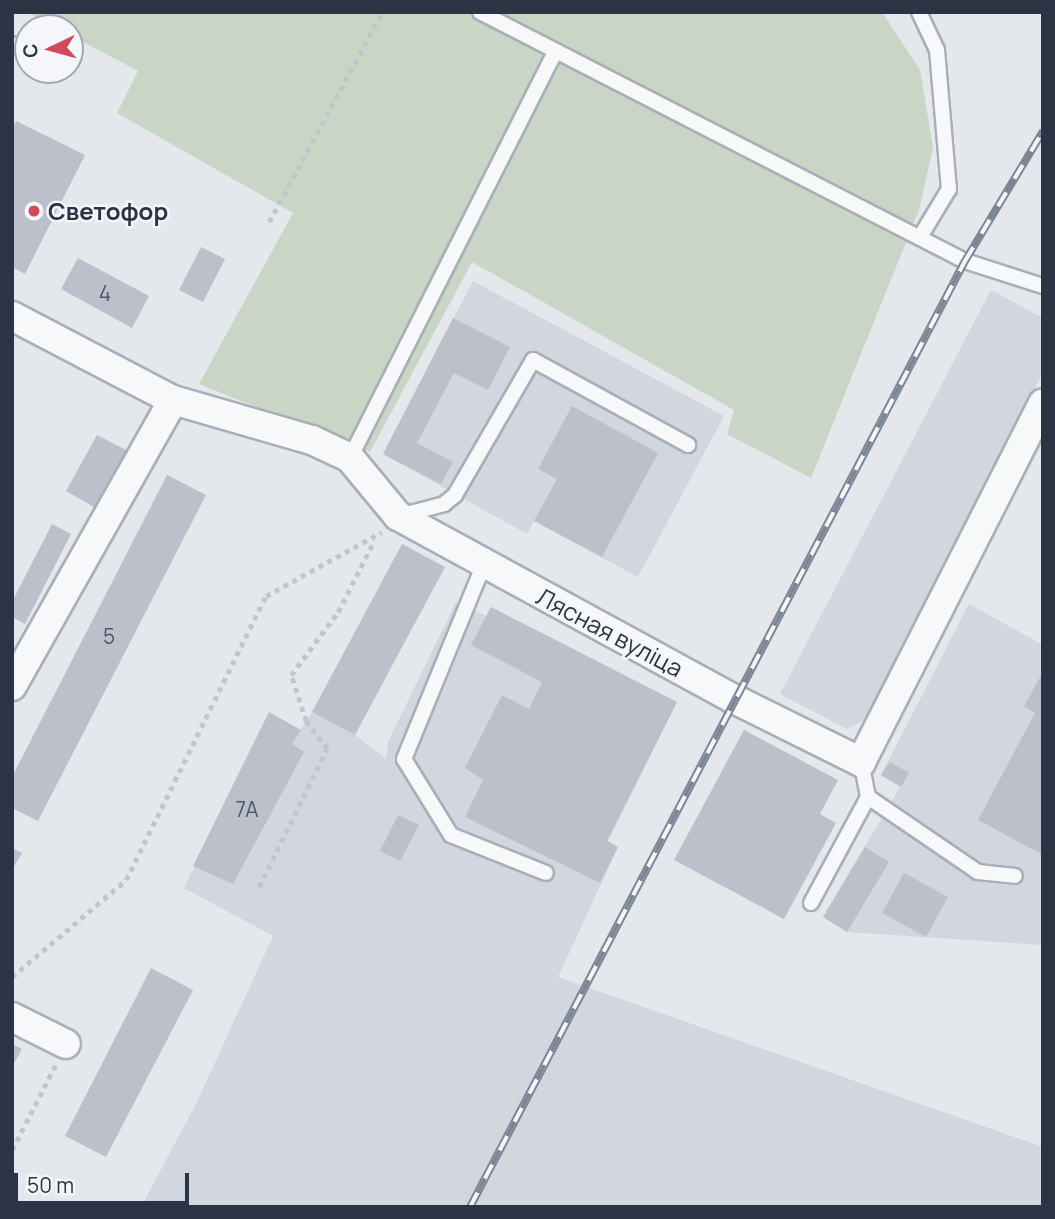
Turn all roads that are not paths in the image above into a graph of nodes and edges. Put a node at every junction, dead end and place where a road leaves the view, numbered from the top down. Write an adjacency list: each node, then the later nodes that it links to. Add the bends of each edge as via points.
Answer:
1 (480, 12): 3 (lane)
2 (919, 12): 4 (lane, via 937,50 949,189)
3 (556, 51): 4 (lane); 10 (lane)
4 (920, 237): 5 (lane, via 965,261)
5 (1043, 286)
6 (12, 316): 7 (street, Лясная вуліца)
7 (173, 400): 10 (street, Лясная вуліца, via 312,440); 13 (street)
8 (1043, 403): 14 (street)
9 (688, 445): 11 (lane, via 533,360 455,495 444,504)
10 (350, 458): 11 (street, Лясная вуліца)
11 (398, 516): 12 (street, Лясная вуліца)
12 (484, 564): 14 (street, Лясная вуліца); 16 (lane, via 404,759 451,835)
13 (12, 686)
14 (861, 762): 15 (lane)
15 (868, 797): 17 (lane, via 978,872); 18 (lane)
16 (546, 873)
17 (1015, 876)
18 (811, 903)
19 (12, 1017): 20 (street)
20 (66, 1044)

